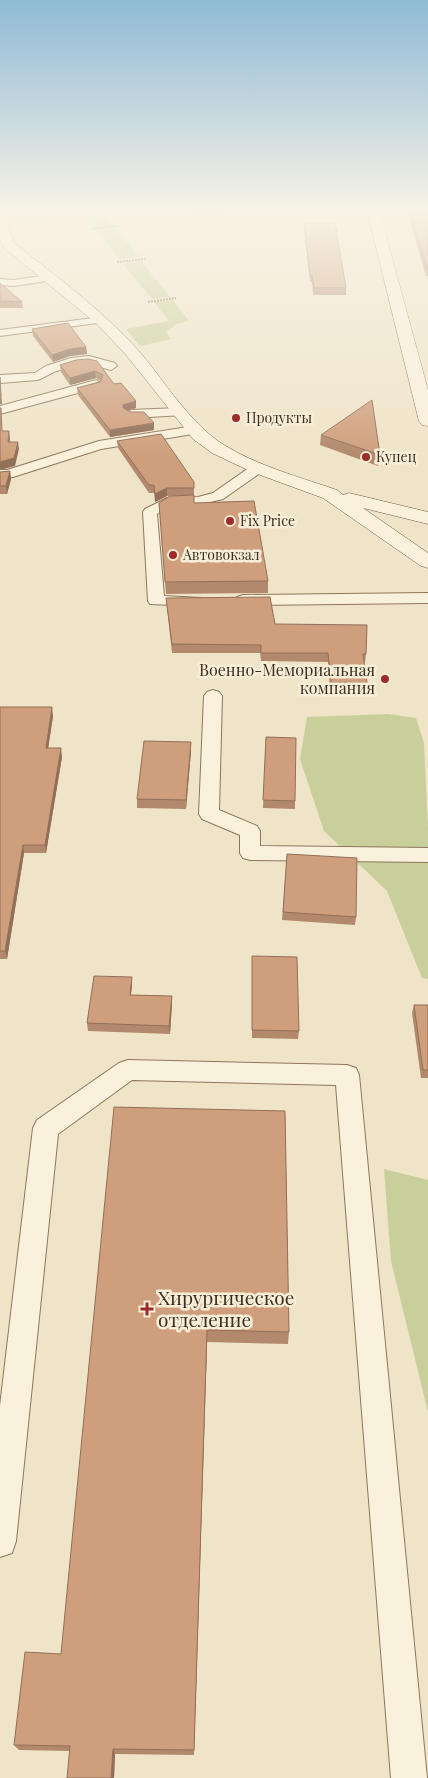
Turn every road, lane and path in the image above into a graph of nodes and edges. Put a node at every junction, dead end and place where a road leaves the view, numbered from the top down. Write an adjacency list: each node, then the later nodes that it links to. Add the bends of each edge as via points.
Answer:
1 (68, 293): 5 (street)
2 (394, 293): 13 (street)
3 (176, 298): 4 (path)
4 (148, 302)
5 (101, 320): 6 (lane); 7 (street)
6 (0, 333)
7 (132, 353): 8 (lane); 11 (street)
8 (111, 366): 9 (lane, via 89,360 75,361 38,376); 10 (lane, via 100,374 96,390)
9 (0, 378)
10 (0, 410)
11 (179, 412): 12 (lane); 14 (street)
12 (131, 414)
13 (428, 421)
14 (194, 430): 15 (street, via 218,449); 16 (lane, via 100,446)
15 (258, 468): 17 (street); 20 (lane, via 218,496 198,501 167,502 150,512 156,601)
16 (0, 474)
17 (330, 494): 18 (street); 19 (street)
18 (428, 518)
19 (428, 562)
20 (428, 598)
21 (214, 696): 22 (lane, via 209,814 250,830 250,853)
22 (428, 855)
23 (0, 1541): 24 (lane, via 46,1128 128,1070 347,1074)
24 (409, 1778)

